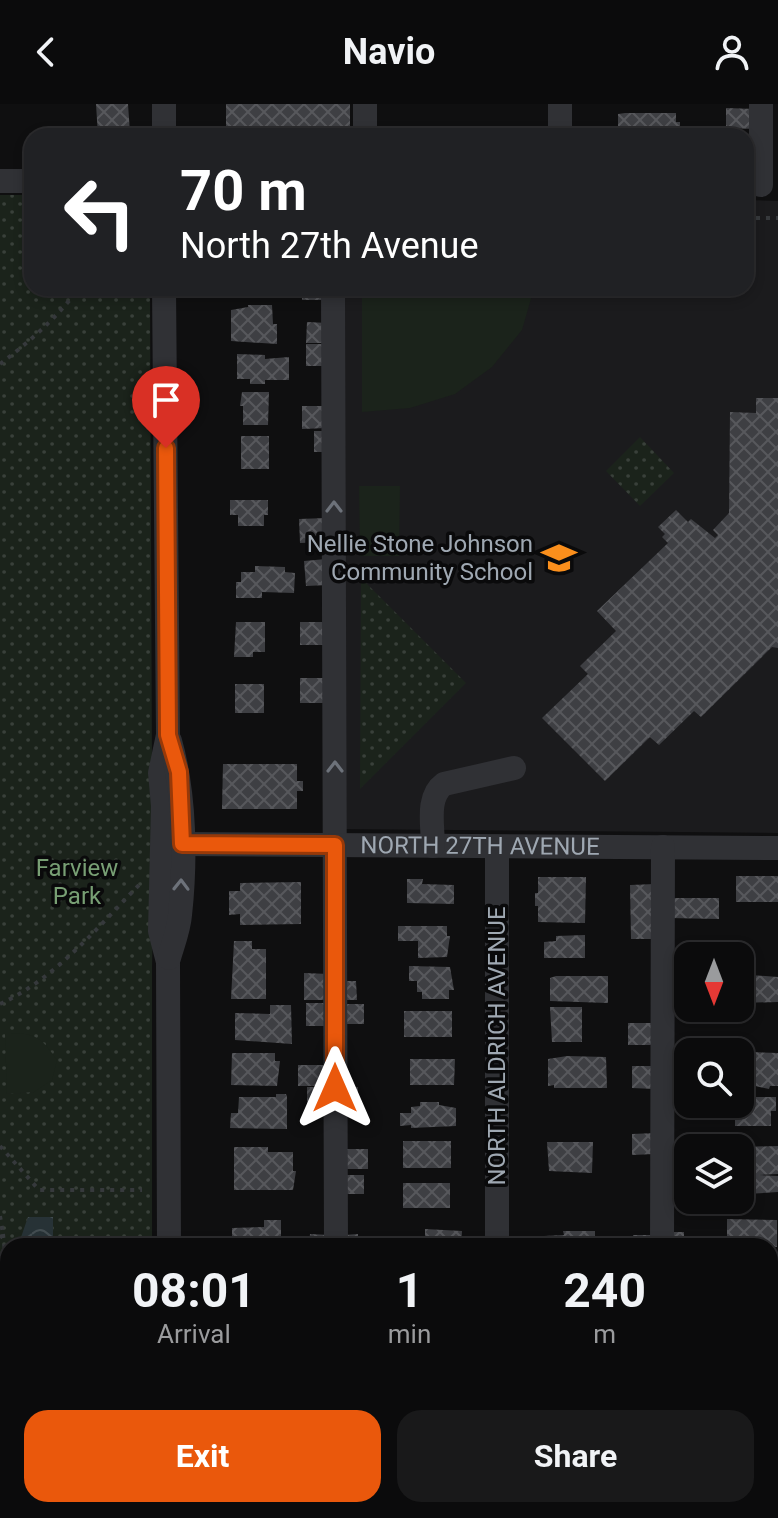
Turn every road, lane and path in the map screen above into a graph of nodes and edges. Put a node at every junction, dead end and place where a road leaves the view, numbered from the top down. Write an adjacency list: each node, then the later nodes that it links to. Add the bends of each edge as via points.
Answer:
1 (164, 104): 5 (street)
2 (365, 104): 6 (street)
3 (560, 104): 7 (street)
4 (761, 104): 10 (street)
5 (164, 128)
6 (365, 128)
7 (560, 128)
8 (0, 181): 9 (street)
9 (24, 181)
10 (762, 185)
11 (754, 218): 12 (path)
12 (778, 218)
13 (73, 296): 16 (path)
14 (164, 296): 17 (street)
15 (333, 296): 20 (street, one-way to 15)
16 (0, 364)
17 (168, 735): 19 (street, via 179,772); 26 (street, via 160,773 160,931)
18 (514, 768): 21 (street, via 438,788 433,799)
19 (182, 844): 20 (street, NORTH 27TH AVENUE); 26 (street, one-way to 19, via 180,918)
20 (335, 845): 21 (street, NORTH 27TH AVENUE); 33 (street)
21 (433, 846): 22 (street, NORTH 27TH AVENUE)
22 (497, 847): 23 (street, NORTH 27TH AVENUE); 34 (street, NORTH ALDRICH AVENUE)
23 (663, 847): 24 (street, NORTH 27TH AVENUE); 35 (street)
24 (778, 848)
25 (141, 883): 27 (path, via 46,976)
26 (168, 962): 32 (street)
27 (0, 1004)
28 (0, 1146): 29 (path, via 39,1190)
29 (142, 1190)
30 (0, 1216): 31 (path)
31 (1, 1236)
32 (169, 1238)
33 (336, 1238)
34 (497, 1238)
35 (662, 1238)

